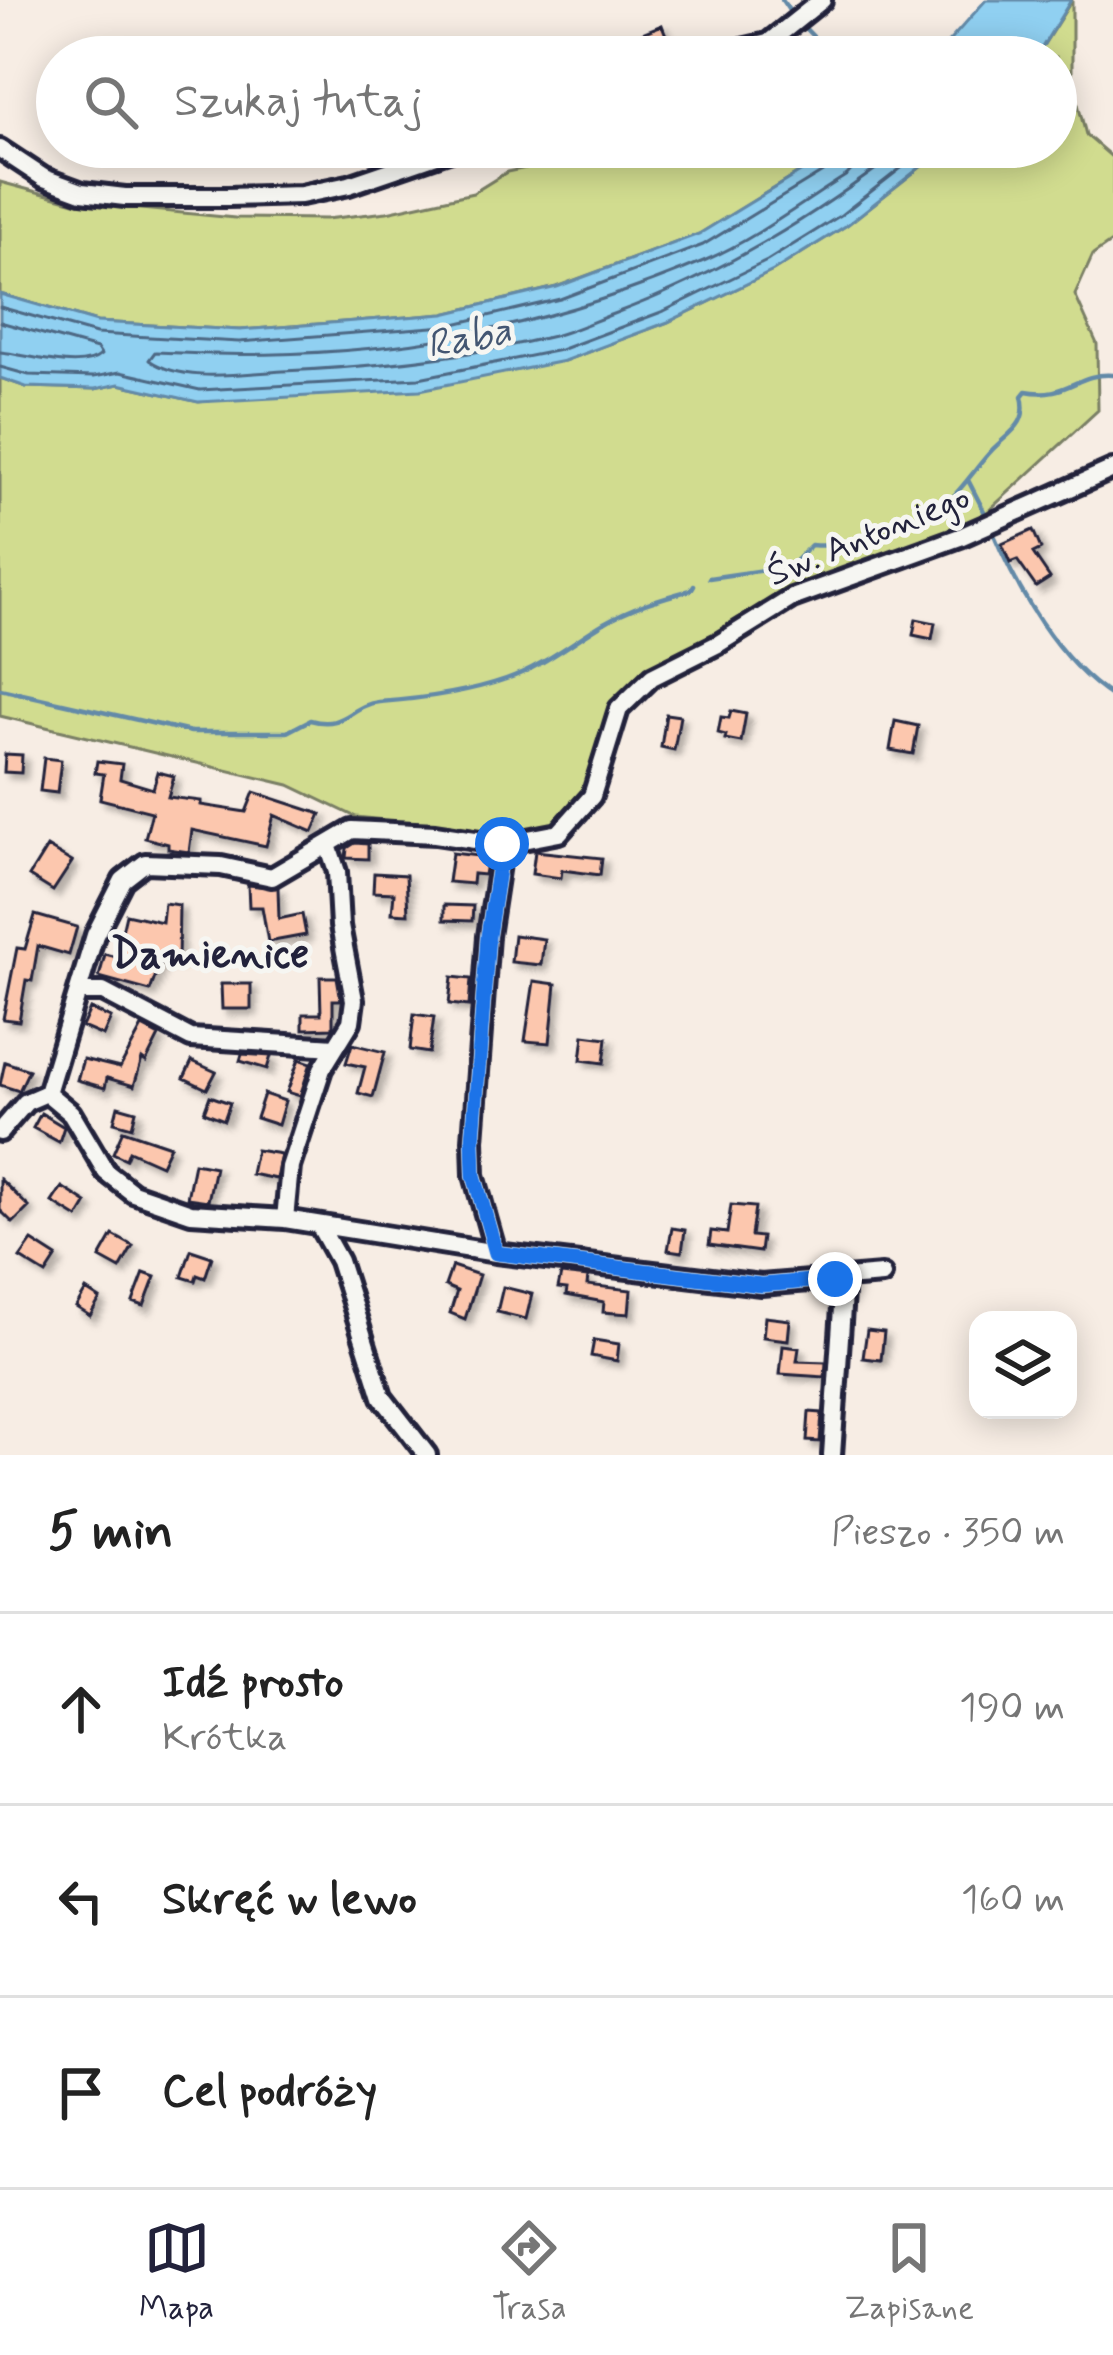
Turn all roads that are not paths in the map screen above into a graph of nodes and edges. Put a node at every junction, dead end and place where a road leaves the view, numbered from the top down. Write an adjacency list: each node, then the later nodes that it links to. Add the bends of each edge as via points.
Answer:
1 (822, 0): 2 (street)
2 (777, 36)
3 (0, 149): 4 (street, via 44,178 124,197 317,192)
4 (393, 168)
5 (1113, 469): 7 (street, Św. Antoniego, via 960,537 792,598 652,676 619,709 592,796 560,833)
6 (328, 844): 7 (street, Św. Antoniego, via 352,830); 8 (street, Św. Antoniego, via 272,877 145,863 113,899); 9 (street, via 354,1000)
7 (502, 844): 14 (street, via 473,1140 474,1175)
8 (78, 992): 9 (street, via 103,992 191,1038); 10 (street, Św. Antoniego)
9 (335, 1047): 12 (street, via 290,1167)
10 (47, 1093): 11 (street); 12 (street, via 71,1113 106,1172 133,1193 191,1213)
11 (2, 1125)
12 (285, 1219): 13 (street)
13 (319, 1225): 14 (street); 17 (street, via 339,1261 382,1397)
14 (496, 1253): 16 (street, via 761,1285)
15 (882, 1275): 16 (street)
16 (835, 1279): 18 (street, via 842,1293)
17 (427, 1455)
18 (832, 1455)

